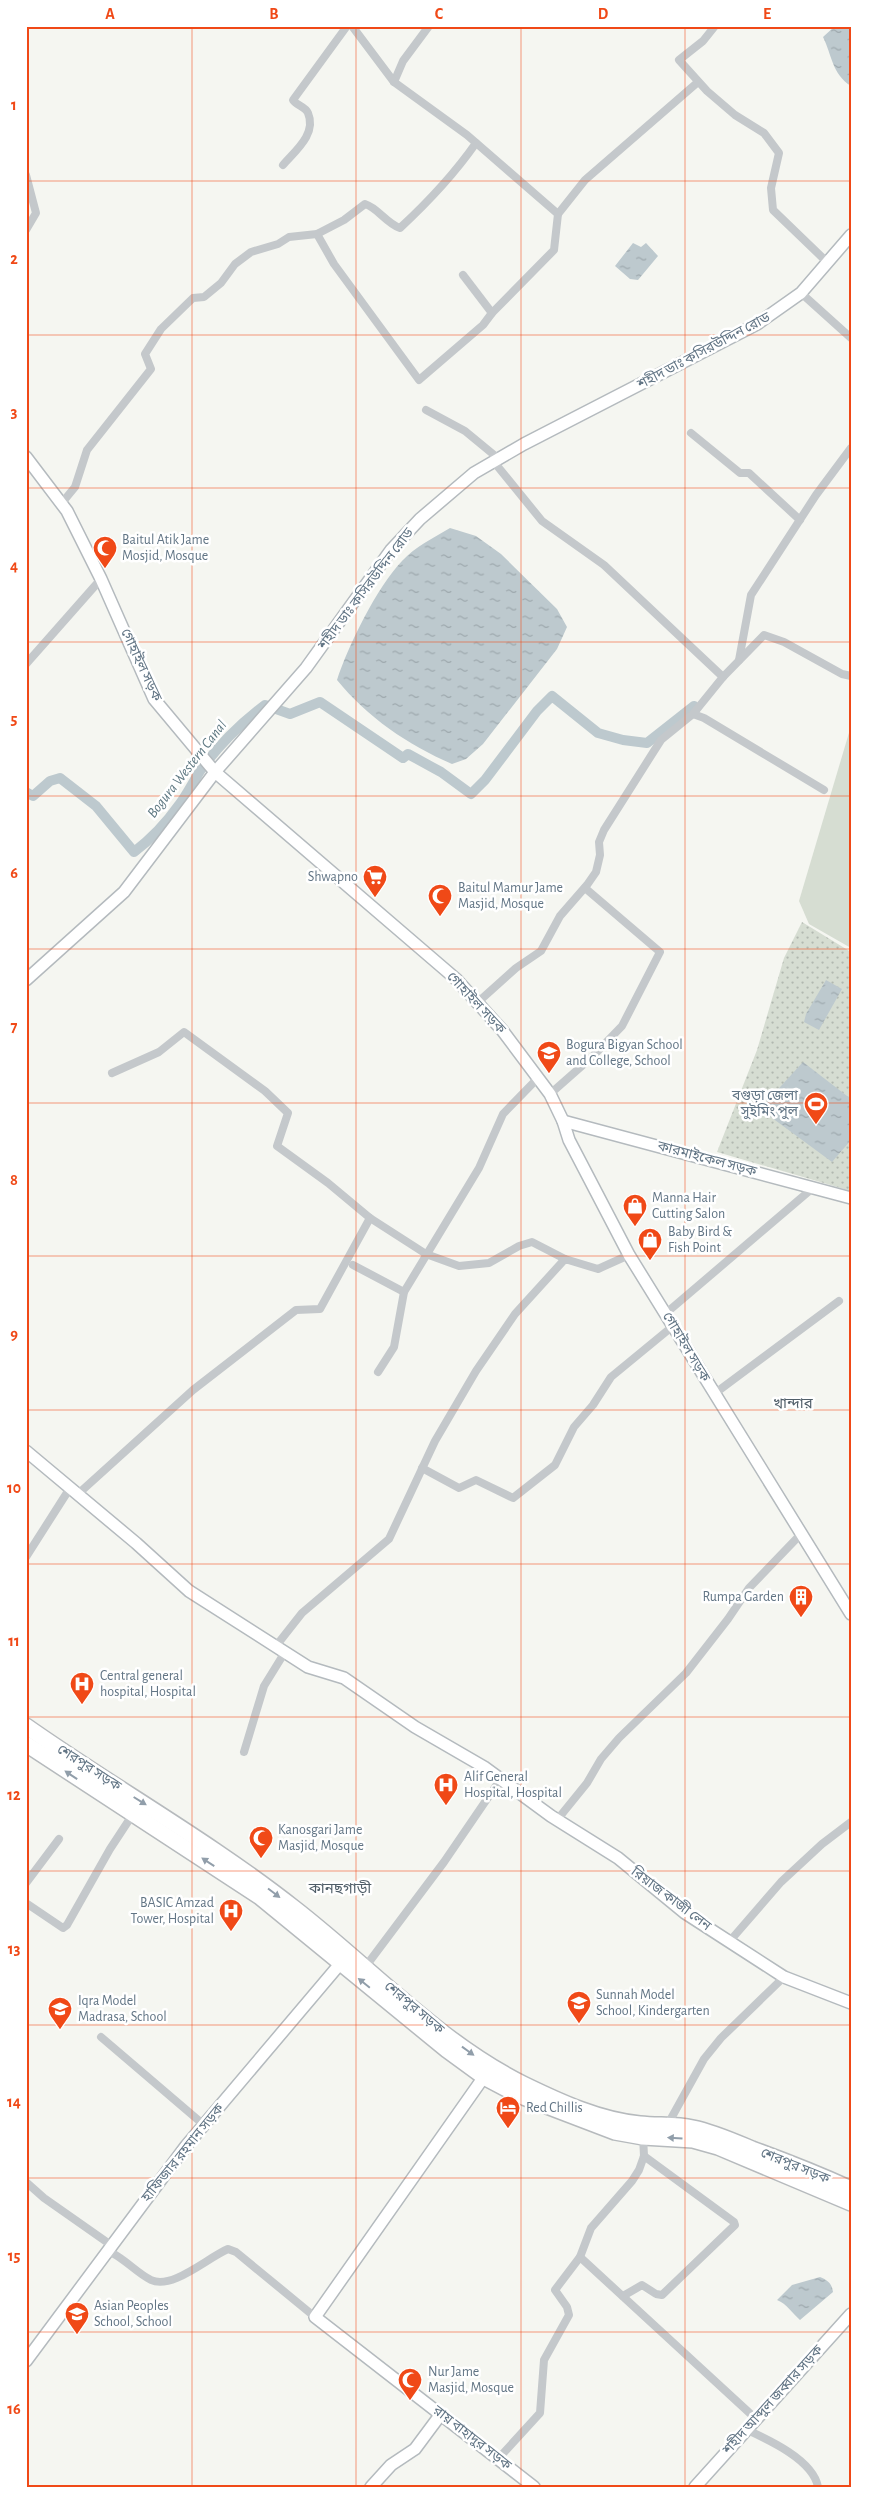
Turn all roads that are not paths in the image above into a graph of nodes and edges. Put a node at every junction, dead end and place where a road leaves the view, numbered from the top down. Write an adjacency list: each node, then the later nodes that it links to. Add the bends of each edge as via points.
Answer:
1 (347, 26): 8 (street, via 293,100 306,110 310,126 306,138)
2 (352, 26): 5 (street)
3 (429, 26): 5 (street, via 403,61)
4 (715, 26): 6 (street, via 703,41 679,60)
5 (394, 82): 7 (street)
6 (698, 82): 10 (street, via 585,180); 14 (street, via 735,115 764,133 779,153 771,188 773,210)
7 (476, 143): 10 (street); 12 (street, via 455,173 400,228 364,204 344,220)
8 (283, 165)
9 (26, 175): 11 (street, via 36,212)
10 (558, 214): 17 (street, via 554,250)
11 (26, 230)
12 (317, 234): 17 (street, via 334,264 420,380 483,325); 24 (street, via 288,237 278,244 251,252 235,264 221,283 204,297 193,298 161,329 146,354 151,369 87,450 75,487)
13 (851, 235): 14 (street, শহীদ ডাঃ কসিরউদ্দিন রোড)
14 (827, 262): 16 (street, শহীদ ডাঃ কসিরউদ্দিন রোড)
15 (463, 275): 17 (street)
16 (801, 293): 18 (street); 23 (street, শহীদ ডাঃ কসিরউদ্দিন রোড, via 756,324)
17 (492, 313)
18 (851, 338)
19 (426, 410): 23 (street, via 465,431)
20 (691, 433): 25 (street, via 740,474 749,473)
21 (851, 448): 25 (street)
22 (26, 457): 24 (street, গোহাইল সড়ক)
23 (496, 461): 30 (street, via 542,521 604,565); 32 (street, শহীদ ডাঃ কসিরউদ্দিন রোড, via 455,488 397,544 293,684)
24 (61, 504): 26 (street, গোহাইল সড়ক)
25 (800, 520): 27 (street, via 751,595)
26 (101, 579): 28 (street); 32 (street, গোহাইল সড়ক, via 154,700)
27 (739, 660): 29 (street, via 764,635); 30 (street)
28 (26, 664)
29 (851, 676)
30 (723, 677): 31 (street)
31 (693, 714): 33 (street); 34 (street, via 661,740 604,830 599,842 596,872)
32 (213, 770): 35 (street, শহীদ ডাঃ কসিরউদ্দিন রোড, via 124,892); 36 (street, গোহাইল সড়ক, via 435,960)
33 (824, 790)
34 (585, 888): 36 (street, via 560,916 541,951 516,968); 39 (street, via 660,952 622,1026)
35 (26, 980)
36 (477, 1003): 38 (street, গোহাইল সড়ক)
37 (112, 1074): 43 (street, via 159,1052 184,1032 265,1091 288,1113 277,1146)
38 (538, 1078): 39 (street, গোহাইল সড়ক); 44 (street, via 503,1114 479,1168)
39 (550, 1094): 40 (street, গোহাইল সড়ক)
40 (563, 1120): 41 (street, কারমাইকেল সড়ক); 45 (street, গোহাইল সড়ক, via 569,1140)
41 (814, 1187): 42 (street, কারমাইকেল সড়ক); 50 (street)
42 (851, 1198)
43 (370, 1218): 44 (street); 56 (street, via 320,1309 296,1310 193,1390)
44 (426, 1254): 46 (street, via 459,1266 481,1264 532,1242); 48 (street)
45 (630, 1255): 46 (street, via 598,1269); 50 (street, গোহাইল সড়ক)
46 (565, 1260): 55 (street, via 515,1314 495,1341)
47 (353, 1265): 48 (street)
48 (404, 1292): 52 (street, via 394,1347)
49 (839, 1301): 53 (street)
50 (665, 1314): 51 (street, গোহাইল সড়ক)
51 (673, 1326): 53 (street, গোহাইল সড়ক); 55 (street, via 611,1377 593,1405 574,1426 555,1465 512,1498 476,1480 459,1488)
52 (378, 1372)
53 (714, 1394): 57 (street, গোহাইল সড়ক)
54 (26, 1451): 56 (street, রিয়াজ কাজী লেন)
55 (422, 1468): 60 (street, via 389,1539 302,1613)
56 (74, 1491): 58 (street); 60 (street, রিয়াজ কাজী লেন, via 189,1591)
57 (800, 1535): 59 (street, গোহাইল সড়ক); 66 (street, via 748,1588 686,1674 601,1759 587,1783)
58 (26, 1557)
59 (851, 1614)
60 (281, 1649): 63 (street, via 264,1686); 64 (street, রিয়াজ কাজী লেন, via 308,1666 344,1678)
61 (26, 1726): 72 (highway, শেরপুর সড়ক, one-way to 72, via 203,1841 288,1904)
62 (26, 1744): 65 (highway, শেরপুর সড়ক, one-way to 62)
63 (244, 1752)
64 (500, 1780): 66 (street, রিয়াজ কাজী লেন); 73 (street)
65 (133, 1814): 70 (street, via 68,1925 63,1928 55,1925); 72 (highway, শেরপুর সড়ক, one-way to 65, via 260,1897)
66 (557, 1820): 71 (street, রিয়াজ কাজী লেন, via 618,1858 686,1913)
67 (851, 1822): 71 (street, via 781,1882)
68 (59, 1839): 69 (street)
69 (26, 1883)
70 (26, 1903)
71 (730, 1942): 74 (street, রিয়াজ কাজী লেন)
72 (345, 1958): 73 (highway, শেরপুর সড়ক); 77 (highway, শেরপুর সড়ক, one-way to 72, via 447,2050); 79 (street, হাফিজার রহমান সড়ক)
73 (366, 1966): 77 (highway, শেরপুর সড়ক, one-way to 77)
74 (784, 1977): 75 (street, রিয়াজ কাজী লেন); 78 (street, via 704,2059)
75 (851, 2003)
76 (101, 2037): 79 (street)
77 (487, 2072): 80 (highway, শেরপুর সড়ক); 90 (street)
78 (668, 2124): 80 (highway, শেরপুর সড়ক); 83 (highway, শেরপুর সড়ক, via 694,2128 727,2139)
79 (204, 2126): 85 (street, হাফিজার রহমান সড়ক)
80 (642, 2131): 81 (street); 84 (highway, শেরপুর সড়ক, one-way to 80, via 705,2142)
81 (644, 2156): 87 (street, via 632,2182 591,2228); 88 (street, via 735,2225 662,2295 642,2284)
82 (26, 2182): 85 (street)
83 (851, 2189)
84 (851, 2203)
85 (111, 2245): 86 (street, হাফিজার রহমান সড়ক)
86 (104, 2255): 90 (street, via 112,2253 151,2280 166,2282 176,2280 228,2249 236,2252); 91 (street, হাফিজার রহমান সড়ক)
87 (580, 2257): 88 (street); 95 (street, via 555,2290 569,2315 544,2360 540,2413)
88 (623, 2296): 93 (street)
89 (851, 2314): 93 (street, শহীদ আব্দুল জব্বার সড়ক)
90 (315, 2317): 92 (street, রায় বাহাদুর সড়ক)
91 (26, 2361)
92 (441, 2414): 95 (street, রায় বাহাদুর সড়ক); 96 (street, via 415,2449 391,2465)
93 (755, 2418): 94 (street, শহীদ আব্দুল জব্বার সড়ক)
94 (746, 2429): 98 (street, শহীদ আব্দুল জব্বার সড়ক); 99 (street, via 807,2466 816,2477)
95 (498, 2459): 97 (street, রায় বাহাদুর সড়ক)
96 (371, 2487)
97 (534, 2487)
98 (695, 2487)
99 (818, 2487)

